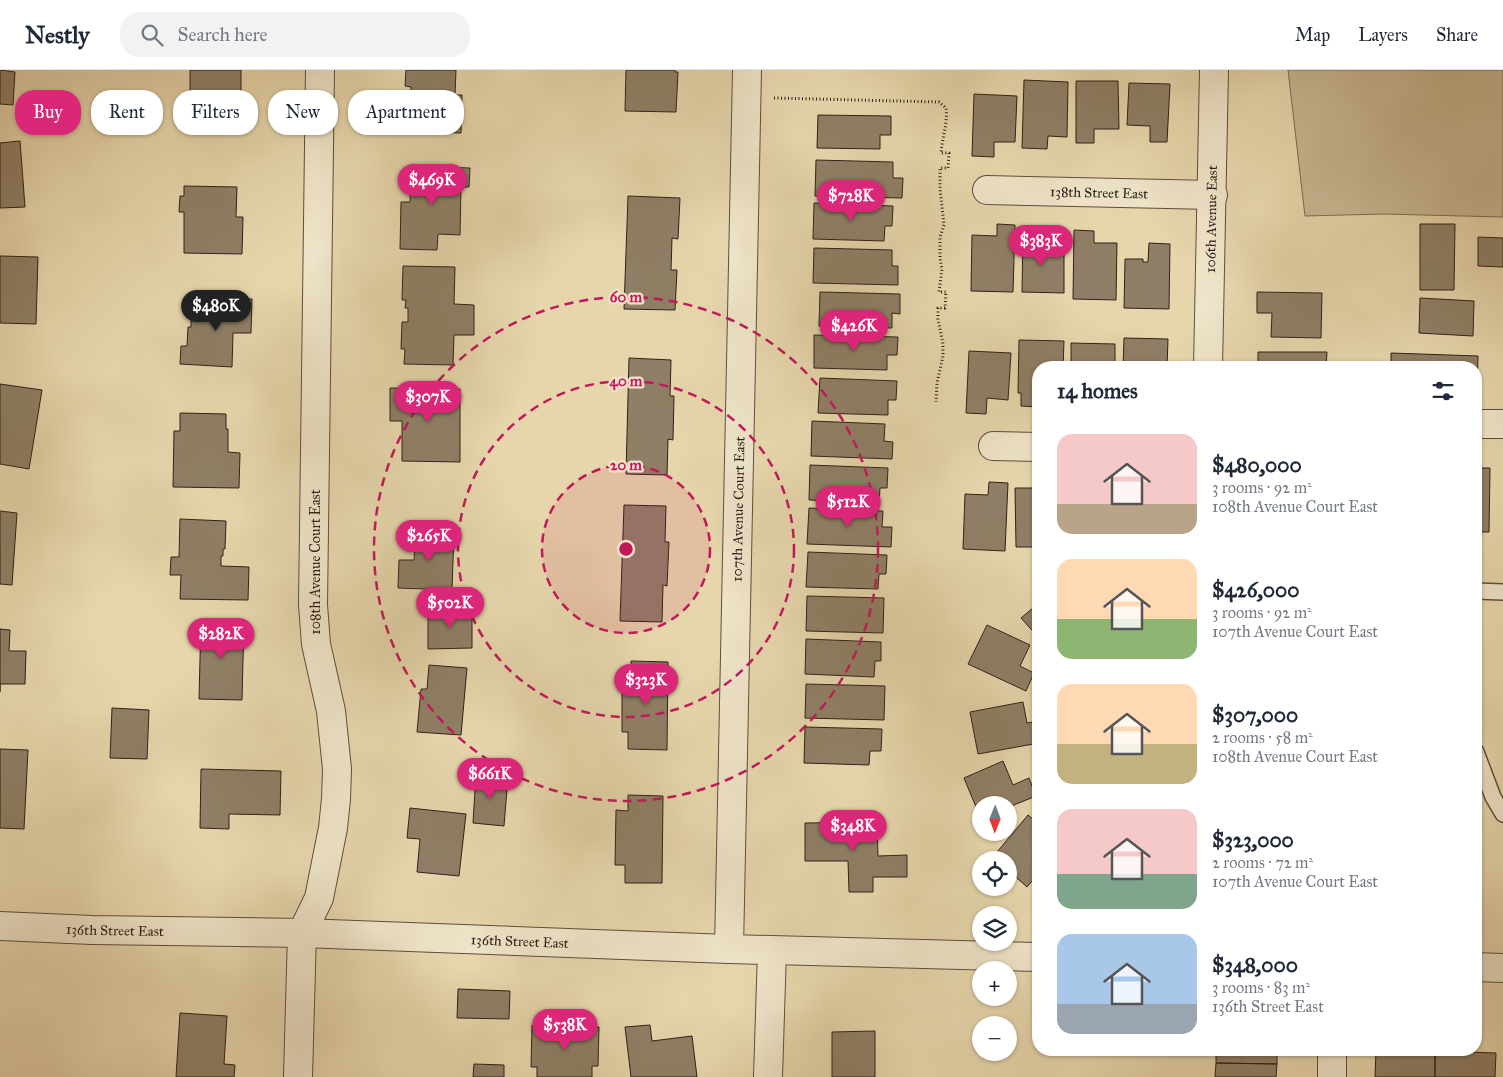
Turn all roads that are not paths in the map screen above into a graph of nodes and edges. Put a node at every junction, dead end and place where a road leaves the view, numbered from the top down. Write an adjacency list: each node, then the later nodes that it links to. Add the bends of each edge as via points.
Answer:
1 (320, 70): 16 (street, 108th Avenue Court East, via 313,605 316,644 331,711 337,770 334,828 320,898)
2 (747, 70): 17 (street, 107th Avenue Court East)
3 (1214, 70): 5 (street, 106th Avenue East)
4 (987, 190): 5 (street, 138th Street East)
5 (1213, 196): 6 (street, 106th Avenue East)
6 (1208, 361)
7 (1482, 424): 8 (street)
8 (1503, 424)
9 (993, 446): 10 (street)
10 (1032, 447)
11 (1482, 591): 12 (lane)
12 (1503, 592)
13 (1482, 767): 14 (lane)
14 (1503, 814)
15 (0, 926): 16 (street, 136th Street East)
16 (302, 934): 17 (street, 136th Street East); 23 (street, 108th Avenue Court East)
17 (729, 949): 18 (street, 136th Street East)
18 (772, 950): 19 (street, 136th Street East); 24 (street)
19 (1032, 957)
20 (1482, 967): 21 (street)
21 (1503, 968)
22 (1332, 1056): 25 (street)
23 (298, 1077)
24 (768, 1077)
25 (1332, 1077)

